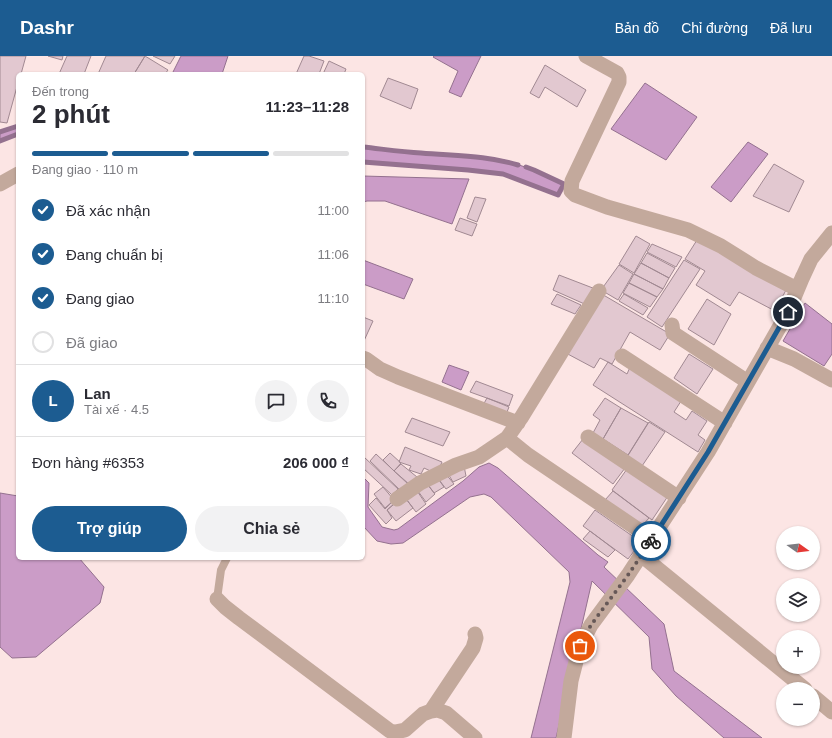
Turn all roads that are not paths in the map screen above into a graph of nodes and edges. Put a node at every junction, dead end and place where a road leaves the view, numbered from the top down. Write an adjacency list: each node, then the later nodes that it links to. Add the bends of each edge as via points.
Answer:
1 (586, 56): 5 (street, via 617,73 619,82 572,181 572,191 575,195 688,230 721,246 756,268)
2 (16, 175): 3 (street)
3 (0, 184)
4 (832, 233): 5 (street, via 811,259)
5 (800, 283): 8 (street, via 788,312)
6 (599, 291): 13 (street)
7 (672, 325): 12 (street, via 673,334)
8 (767, 348): 11 (street, via 794,359); 12 (street)
9 (622, 356): 14 (street)
10 (365, 359): 13 (street, via 398,377)
11 (832, 380)
12 (748, 382): 14 (street)
13 (518, 423): 16 (street)
14 (725, 423): 17 (street)
15 (588, 437): 17 (street)
16 (507, 438): 18 (street, via 479,457 420,483); 19 (street)
17 (678, 498): 19 (street)
18 (397, 499)
19 (652, 539): 20 (street)
20 (641, 555): 24 (street); 29 (street, via 591,625 580,646 571,680)
21 (226, 560): 22 (lane, via 221,570)
22 (217, 599): 26 (street, via 225,608 390,731 405,730 423,714)
23 (475, 634): 26 (street, via 473,648)
24 (796, 682)
25 (820, 702): 27 (street)
26 (432, 711): 28 (street, via 446,713)
27 (832, 712)
28 (475, 738)
29 (564, 738)

